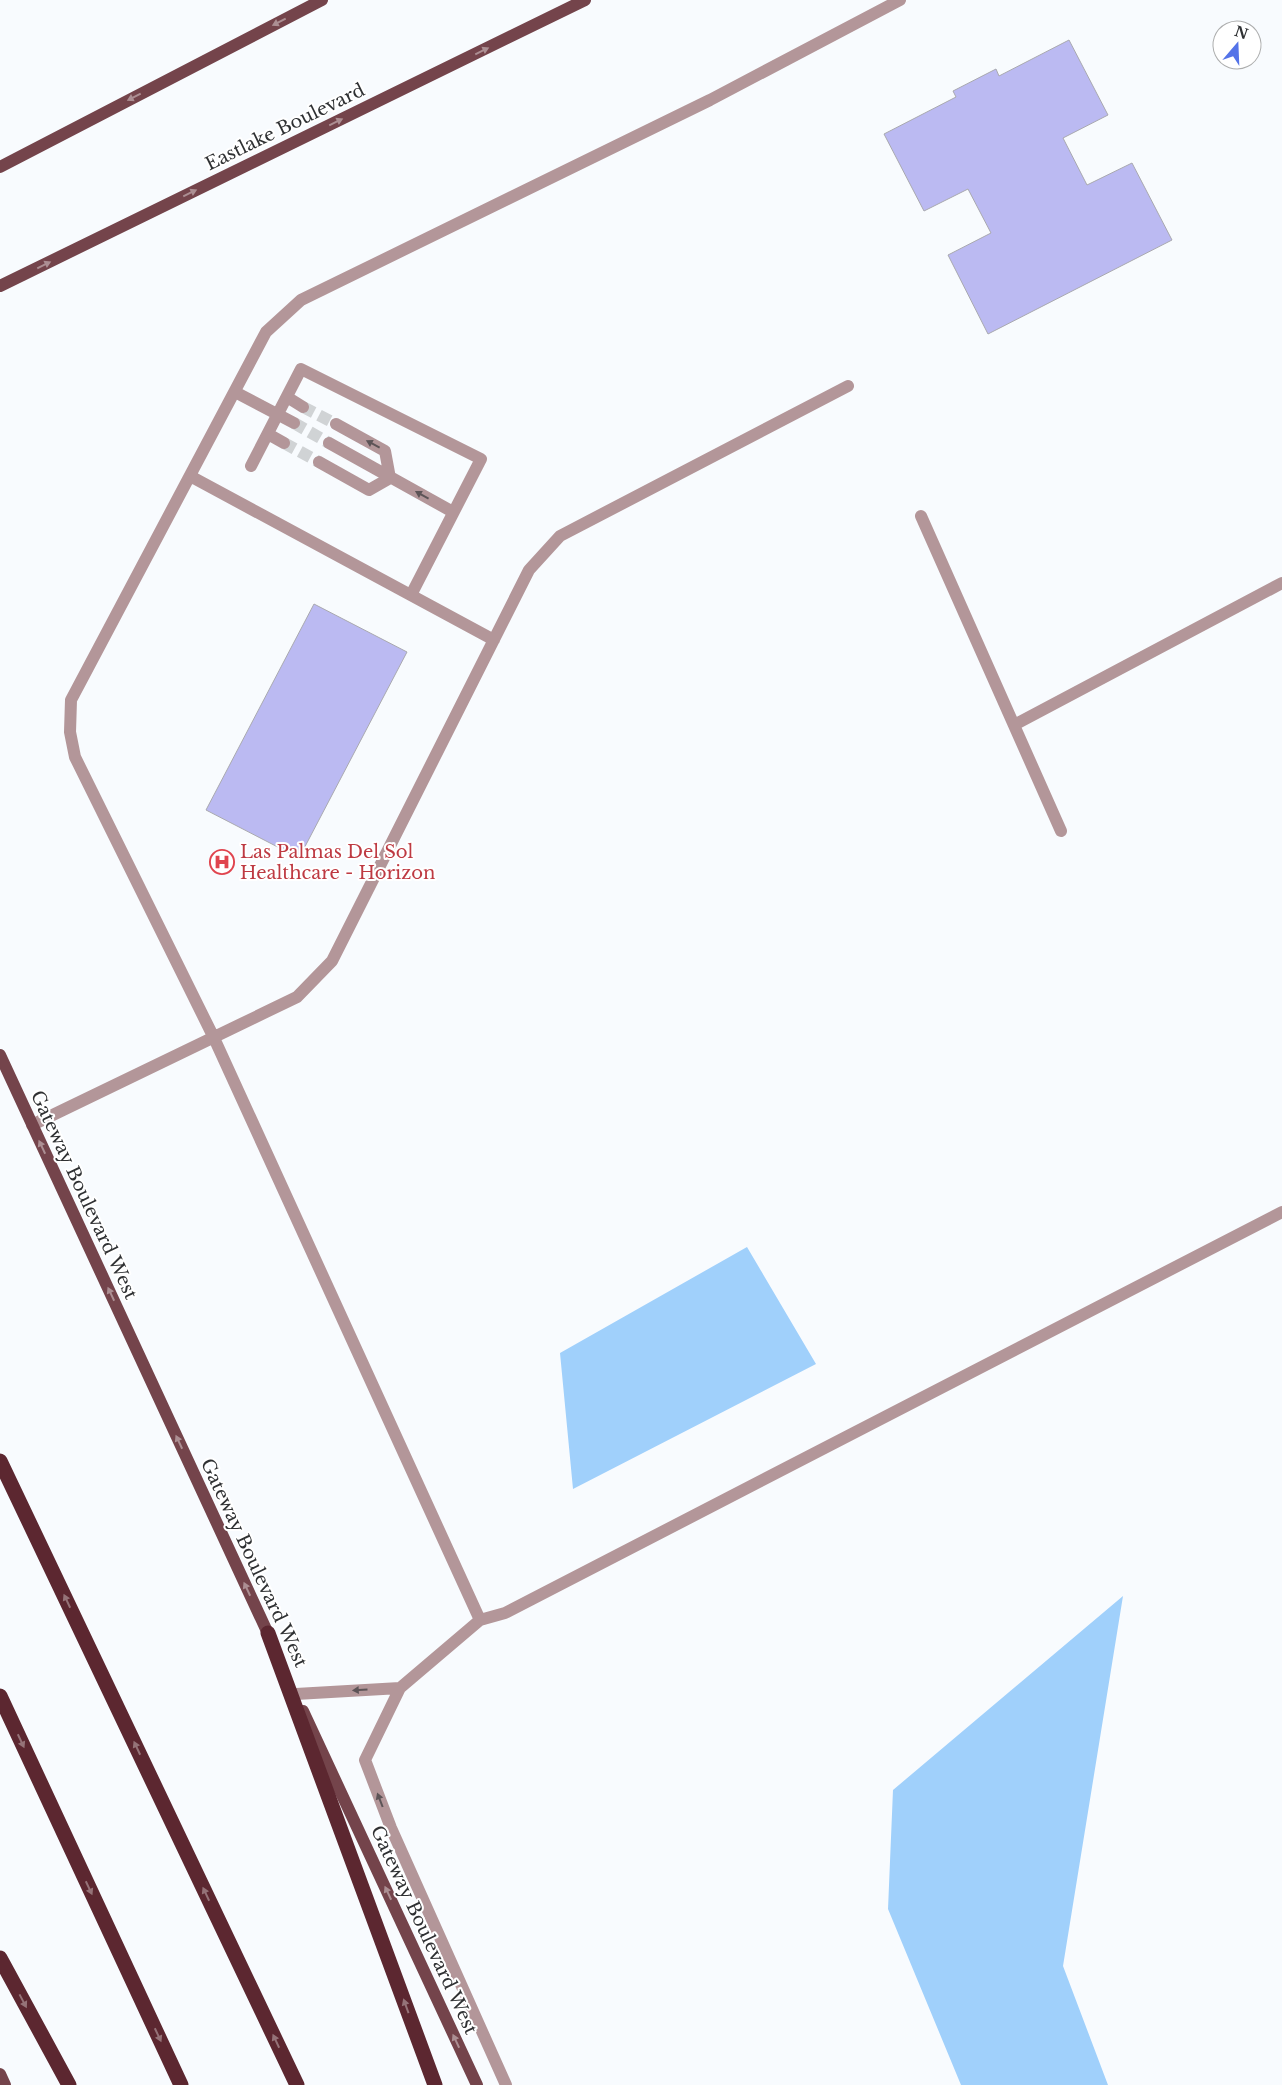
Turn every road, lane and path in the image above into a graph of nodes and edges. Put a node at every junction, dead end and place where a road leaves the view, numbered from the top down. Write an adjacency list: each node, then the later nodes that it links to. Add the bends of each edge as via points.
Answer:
1 (322, 0): 4 (main road, one-way to 4)
2 (585, 0): 5 (main road, Eastlake Boulevard, one-way to 2)
3 (900, 0): 7 (lane, via 710,100 300,300 266,332)
4 (0, 167)
5 (0, 286)
6 (848, 386): 24 (lane, via 560,536 529,570)
7 (235, 392): 10 (lane); 18 (lane)
8 (287, 397): 9 (lane); 10 (lane); 20 (lane, via 301,369 481,460)
9 (304, 407)
10 (278, 414): 11 (lane); 13 (lane)
11 (294, 423)
12 (336, 424): 19 (lane, one-way to 12, via 386,451)
13 (268, 434): 14 (lane); 17 (lane)
14 (284, 443)
15 (329, 443): 19 (lane)
16 (319, 462): 19 (lane, via 369,490)
17 (251, 466)
18 (190, 476): 23 (lane); 27 (lane, via 71,700 70,732 75,757)
19 (390, 478): 20 (lane, one-way to 19)
20 (454, 512): 23 (lane)
21 (921, 516): 25 (lane)
22 (1282, 583): 25 (lane)
23 (411, 596): 24 (lane)
24 (494, 640): 27 (lane, via 332,960 297,997)
25 (1014, 725): 26 (lane)
26 (1061, 831)
27 (214, 1038): 29 (lane); 32 (lane)
28 (0, 1055): 29 (main road, Gateway Boulevard West)
29 (32, 1124): 33 (main road, Gateway Boulevard West, one-way to 29)
30 (1282, 1212): 32 (lane, via 505,1613)
31 (0, 1461): 42 (highway, one-way to 31)
32 (480, 1620): 34 (lane)
33 (268, 1633): 35 (main road, Gateway Boulevard West); 43 (highway, one-way to 33)
34 (400, 1688): 35 (lane, one-way to 35); 45 (lane, one-way to 34, via 391,1828 365,1760)
35 (296, 1694): 44 (main road, Gateway Boulevard West, one-way to 35)
36 (0, 1696): 41 (highway, one-way to 41)
37 (0, 1958): 40 (highway, one-way to 40)
38 (0, 2074): 39 (main road)
39 (5, 2085)
40 (69, 2085)
41 (181, 2085)
42 (297, 2085)
43 (435, 2085)
44 (477, 2085)
45 (506, 2085)

